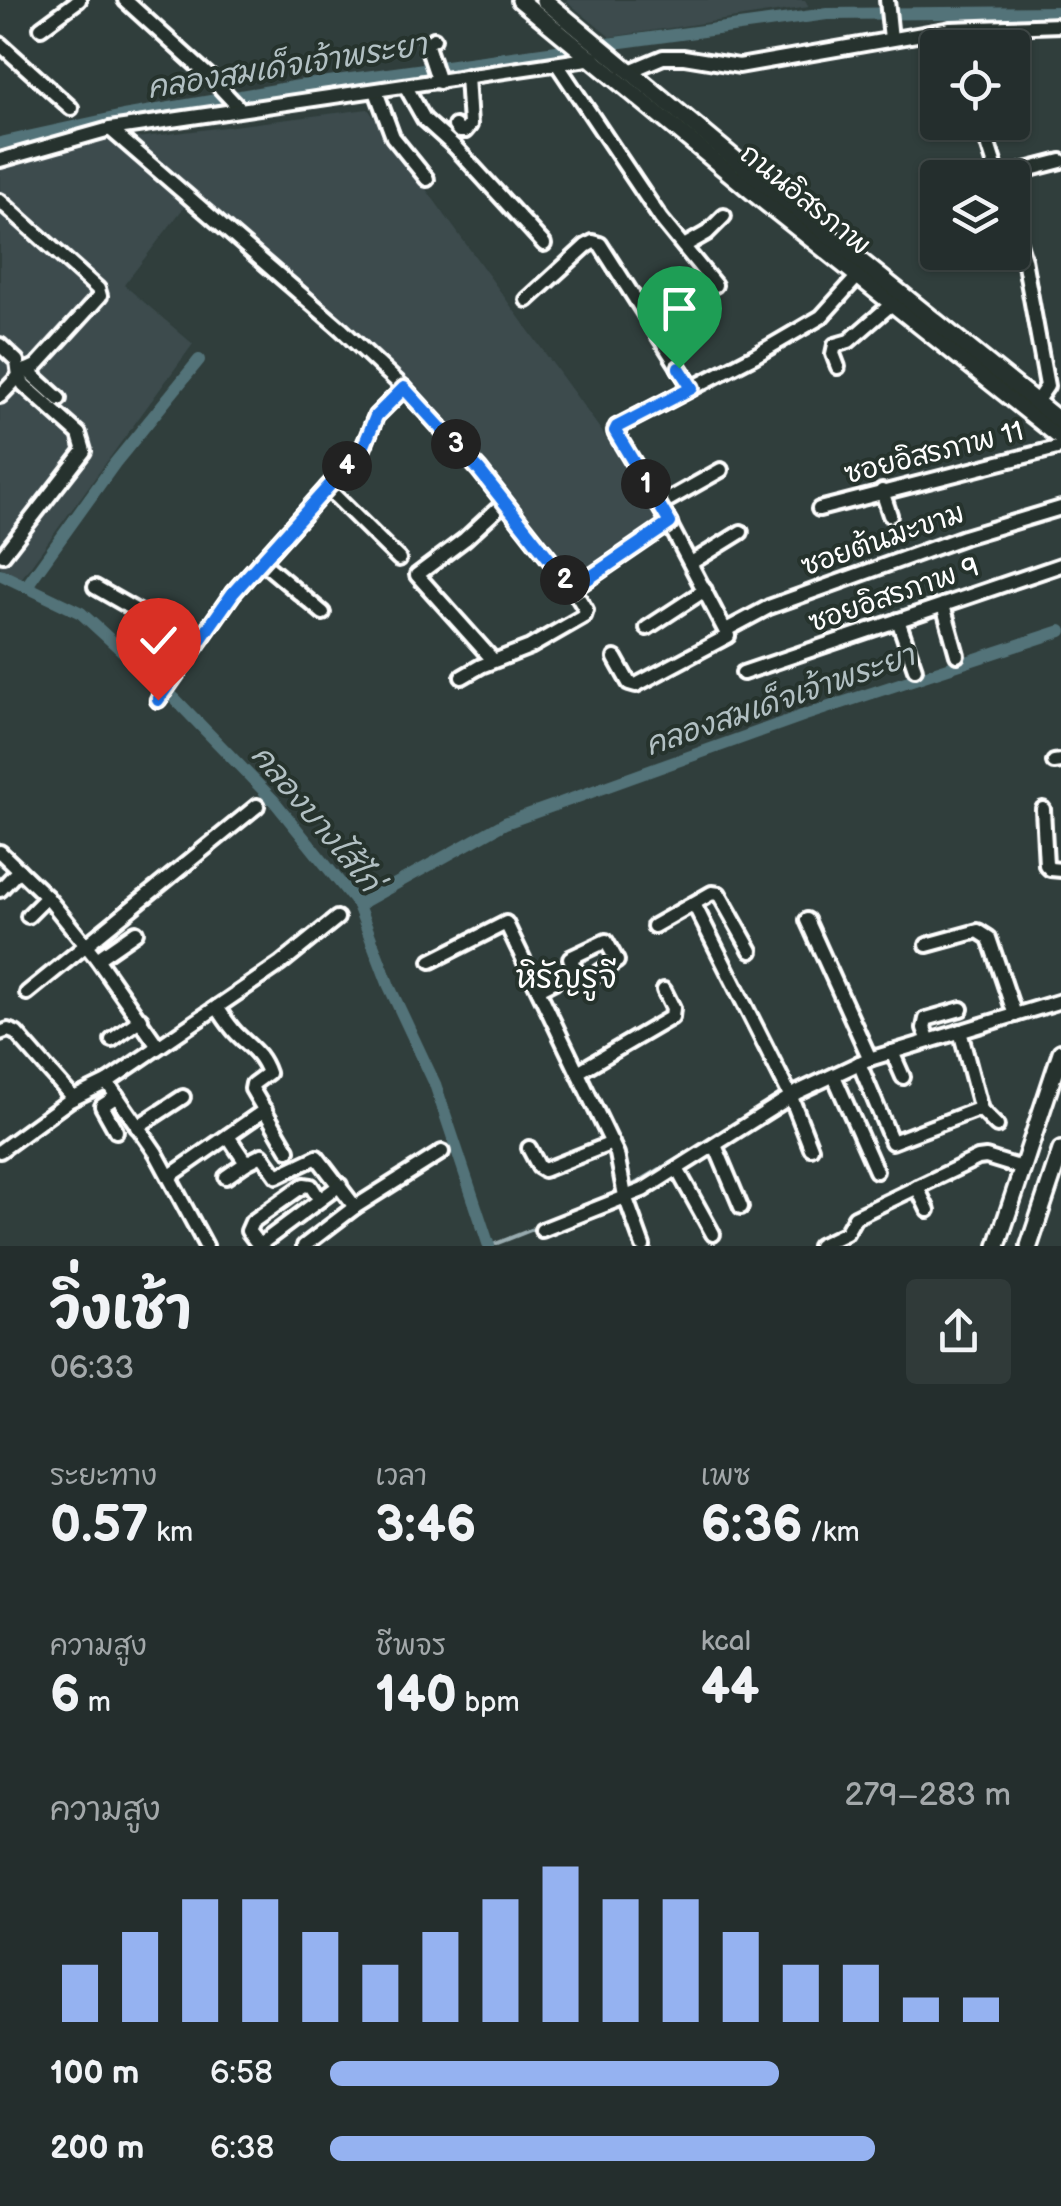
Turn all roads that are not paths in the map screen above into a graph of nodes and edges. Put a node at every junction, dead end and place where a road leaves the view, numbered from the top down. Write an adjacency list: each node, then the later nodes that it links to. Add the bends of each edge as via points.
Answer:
1 (79, 0): 7 (street)
2 (125, 0): 20 (street)
3 (520, 0): 13 (main road, ถนนอิสรภาพ)
4 (544, 0): 13 (main road)
5 (887, 0): 10 (street)
6 (1061, 24): 8 (street)
7 (41, 28)
8 (951, 30)
9 (920, 31): 10 (street)
10 (890, 32): 15 (street, via 761,64 663,57)
11 (434, 39): 16 (street, via 427,43)
12 (0, 44): 21 (street)
13 (589, 48): 14 (street); 15 (main road); 33 (main road, ถนนอิสรภาพ)
14 (557, 64): 17 (street); 31 (street)
15 (632, 70): 44 (main road)
16 (437, 73): 17 (street); 18 (street)
17 (467, 76): 22 (street, via 470,125 466,131)
18 (406, 87): 19 (street); 30 (street, via 424,119)
19 (376, 91): 20 (street); 27 (street, via 393,137)
20 (233, 101): 23 (street)
21 (71, 108)
22 (455, 126)
23 (110, 129): 24 (street); 40 (street)
24 (0, 160)
25 (1061, 161): 26 (street)
26 (1030, 169)
27 (427, 180)
28 (0, 201): 39 (street, via 100,296)
29 (724, 216): 31 (street)
30 (544, 244)
31 (684, 246): 34 (street)
32 (1026, 270): 44 (street, via 1047,386)
33 (859, 275): 36 (main road, ถนนอิสรภาพ); 41 (street, via 821,316)
34 (716, 284)
35 (526, 300): 41 (street, via 586,246 600,244)
36 (894, 302): 38 (street, via 849,341 835,345); 46 (main road, ถนนอิสรภาพ)
37 (0, 345): 39 (street)
38 (838, 367)
39 (23, 373): 42 (street); 43 (street); 57 (street, via 24,386 85,444)
40 (404, 388): 48 (street, via 376,416 363,448); 50 (street)
41 (692, 388): 51 (street, via 615,431)
42 (0, 396)
43 (59, 400)
44 (1036, 402): 45 (main road)
45 (1061, 422)
46 (1060, 448): 49 (street, ซอยอิสรภาพ 11)
47 (721, 470): 51 (street)
48 (327, 488): 58 (street); 59 (street)
49 (882, 491): 53 (street, ซอยอิสรภาพ 11); 54 (street)
50 (504, 503): 63 (street); 73 (street, via 418,574)
51 (659, 505): 55 (street)
52 (1061, 508): 69 (street, ซอยต้นมะขาม, via 769,607)
53 (818, 509)
54 (890, 515)
55 (670, 523): 60 (street); 63 (street)
56 (742, 532): 60 (street)
57 (4, 554)
58 (399, 558)
59 (261, 561): 66 (street); 70 (street)
60 (690, 563): 64 (street)
61 (1061, 565): 65 (street, ซอยอิสรภาพ 9)
62 (95, 587): 70 (street)
63 (573, 589): 73 (street, via 584,616)
64 (705, 590): 68 (street); 69 (street)
65 (942, 605): 67 (street, ซอยอิสรภาพ 9); 71 (street)
66 (323, 612)
67 (898, 620): 74 (street); 75 (street, ซอยอิสรภาพ 9)
68 (647, 628)
69 (727, 632): 72 (street, ซอยต้นมะขาม, via 636,685 628,683)
70 (191, 654): 77 (street)
71 (957, 656)
72 (615, 658)
73 (493, 660): 76 (street)
74 (915, 670)
75 (742, 673)
76 (462, 676)
77 (162, 693)
78 (257, 806): 91 (street)
79 (1043, 810): 82 (street, via 1046,865)
80 (0, 852): 81 (street)
81 (19, 870): 83 (street); 84 (street)
82 (1061, 870)
83 (0, 890)
84 (47, 897): 86 (street); 91 (street)
85 (694, 904): 89 (street); 93 (street, via 719,894); 119 (street)
86 (28, 916)
87 (337, 918): 101 (street)
88 (807, 920): 112 (street)
89 (654, 926)
90 (136, 932): 94 (street)
91 (86, 945): 94 (street); 99 (street)
92 (927, 945): 103 (street, via 984,933)
93 (751, 951)
94 (98, 959): 104 (street)
95 (431, 961): 97 (street, via 506,923)
96 (574, 971): 97 (street)
97 (539, 990): 113 (street)
98 (664, 990): 113 (street, via 672,1017)
99 (27, 993)
100 (1061, 1000): 103 (street)
101 (217, 1007): 109 (street); 121 (street, via 264,1064 268,1073 252,1089)
102 (961, 1009): 108 (street, via 926,1018)
103 (1015, 1015): 105 (street)
104 (141, 1019): 107 (street); 109 (street)
105 (960, 1032): 108 (street); 122 (street)
106 (0, 1033): 120 (street, via 16,1033)
107 (112, 1040)
108 (929, 1041): 110 (street)
109 (157, 1045): 116 (street)
110 (892, 1052): 112 (street); 115 (street)
111 (1061, 1052): 136 (main road)
112 (865, 1061): 114 (street); 122 (street, via 892,1142)
113 (578, 1072): 127 (street)
114 (834, 1076): 119 (street); 138 (street)
115 (903, 1076)
116 (107, 1082): 117 (street); 120 (street)
117 (117, 1096): 124 (street); 125 (street, via 102,1106)
118 (183, 1096): 124 (street)
119 (791, 1097): 128 (street); 130 (street)
120 (73, 1098): 133 (street)
121 (265, 1110): 126 (street); 131 (street)
122 (982, 1110): 123 (street)
123 (997, 1126)
124 (137, 1127): 140 (street)
125 (116, 1131)
126 (228, 1136): 135 (street); 140 (street)
127 (612, 1144): 129 (street, via 544,1170); 144 (street)
128 (714, 1145): 137 (street); 146 (street)
129 (529, 1148)
130 (811, 1148)
131 (288, 1150)
132 (1061, 1150): 139 (main road)
133 (0, 1151)
134 (442, 1152): 147 (street)
135 (246, 1163): 141 (street); 142 (street, via 262,1155 277,1176 318,1157)
136 (1022, 1168): 143 (street, via 982,1157); 155 (main road)
137 (677, 1169): 144 (street, via 643,1190); 150 (street)
138 (876, 1172)
139 (1058, 1172): 156 (main road)
140 (170, 1176): 151 (street)
141 (226, 1177)
142 (340, 1185): 145 (street); 147 (street)
143 (916, 1188): 148 (street); 154 (street, via 854,1217 846,1233)
144 (624, 1191): 149 (street); 153 (street)
145 (320, 1200): 145 (street, via 304,1185 248,1231 262,1243)
146 (741, 1207)
147 (355, 1208): 152 (street)
148 (928, 1210)
149 (542, 1230)
150 (714, 1234)
151 (206, 1246)
152 (304, 1246)
153 (642, 1246)
154 (820, 1246)
155 (998, 1246)
156 (1029, 1246)

